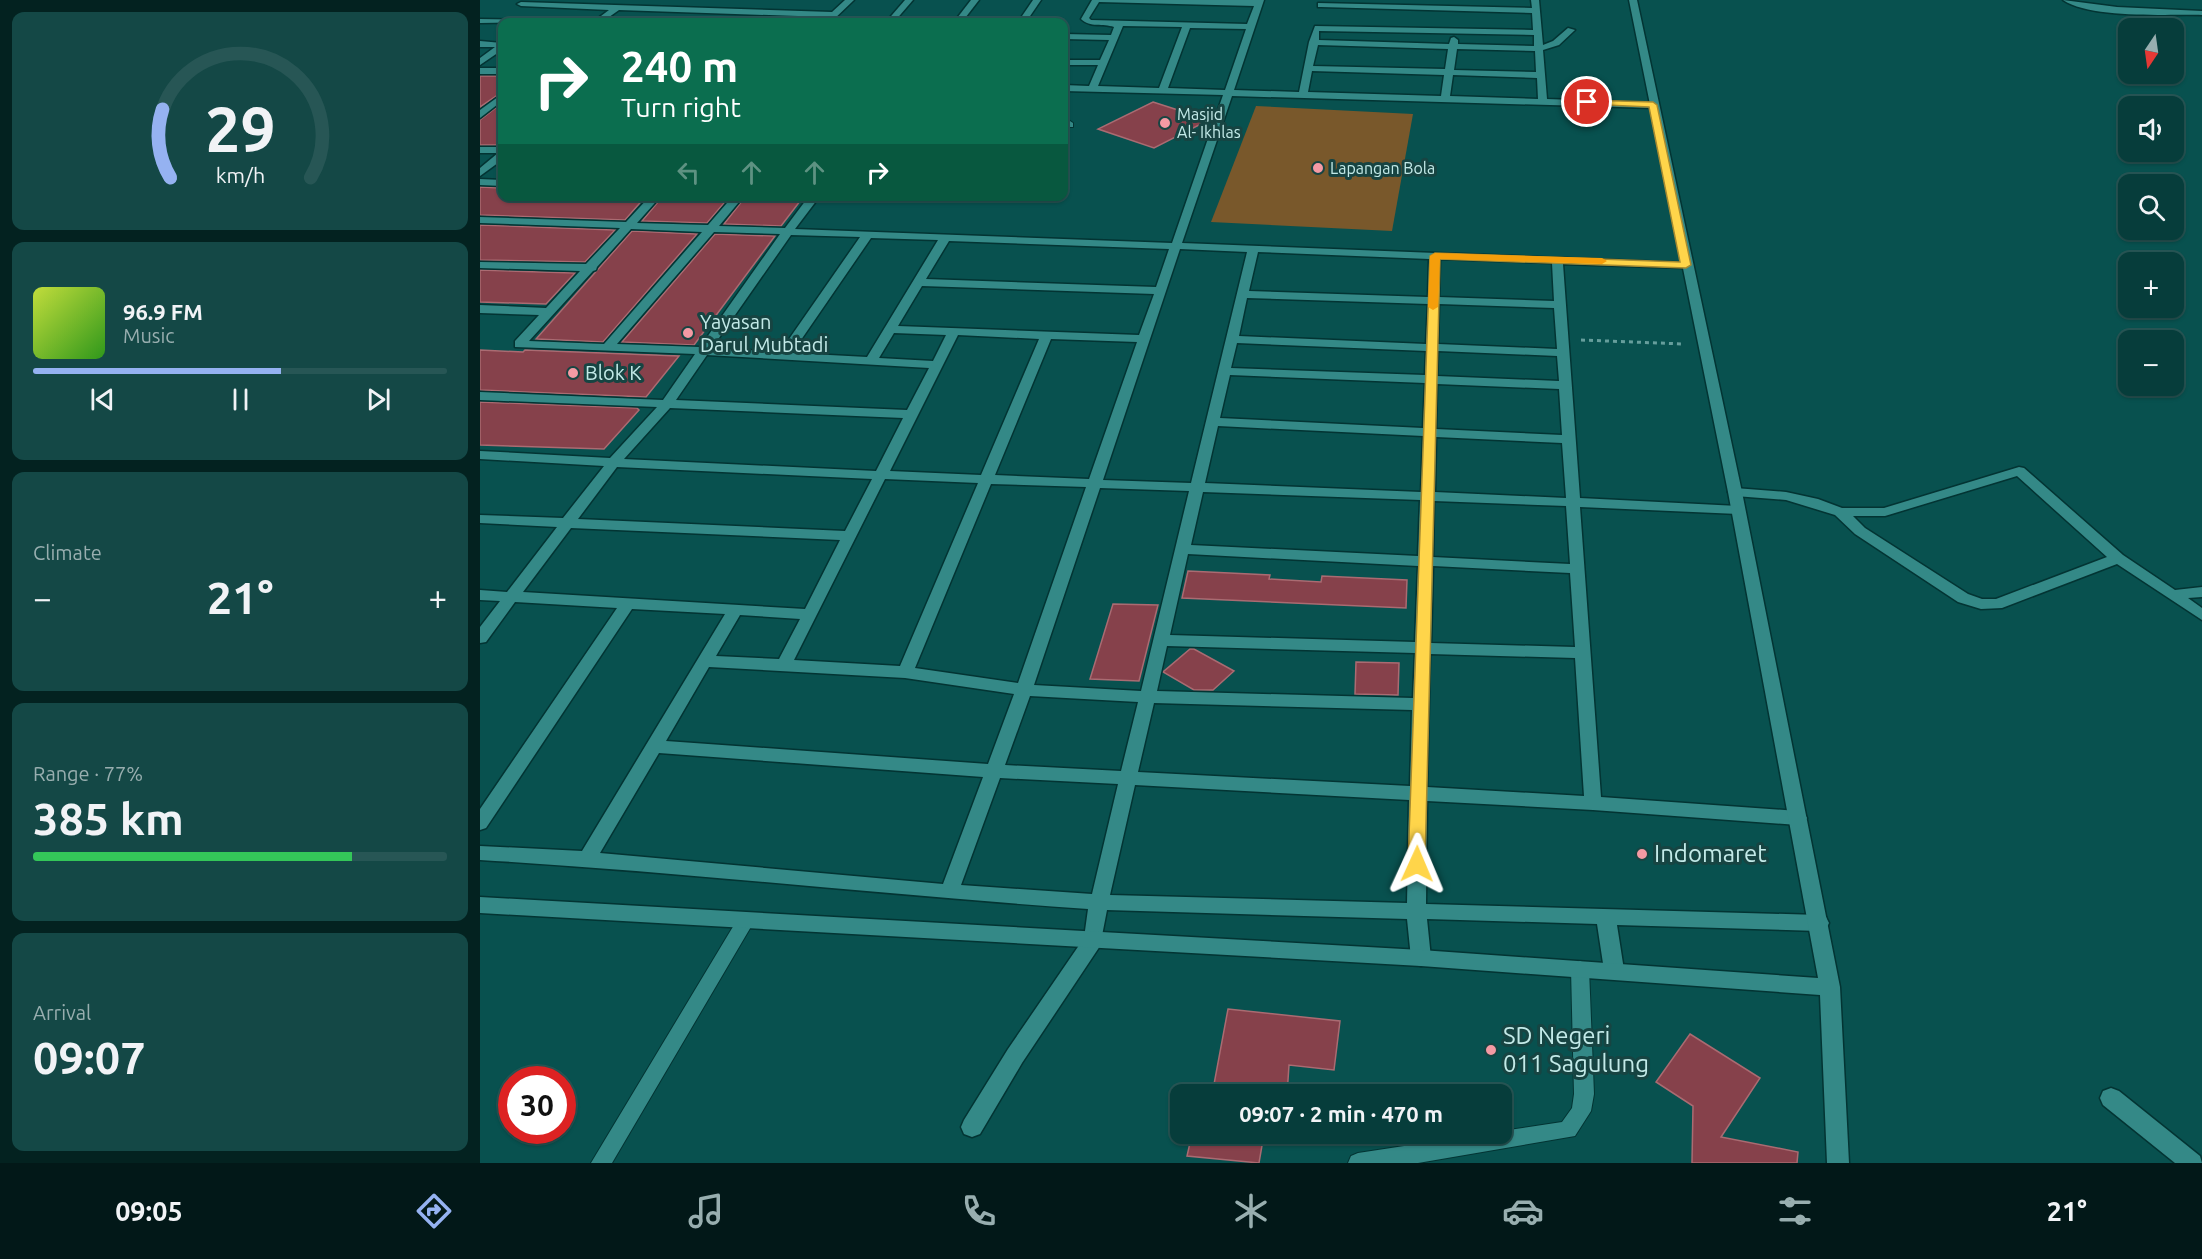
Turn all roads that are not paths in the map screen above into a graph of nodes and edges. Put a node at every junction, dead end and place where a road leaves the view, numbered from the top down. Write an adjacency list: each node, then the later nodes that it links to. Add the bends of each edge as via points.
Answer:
1 (687, 0): 15 (street)
2 (850, 0): 20 (street)
3 (909, 0): 28 (street)
4 (975, 0): 29 (street)
5 (1037, 0): 30 (street)
6 (1535, 0): 16 (street)
7 (1633, 0): 64 (street)
8 (2067, 0): 19 (street, via 2113,9)
9 (525, 2): 13 (street); 22 (street)
10 (1259, 2): 33 (street, via 1096,0 1085,19); 35 (street)
11 (1321, 3): 12 (street); 36 (street)
12 (1453, 4): 16 (street); 38 (street)
13 (559, 6): 14 (street); 23 (street)
14 (616, 8): 15 (street); 24 (street)
15 (675, 10): 17 (street); 21 (street)
16 (1535, 11): 39 (street)
17 (728, 12): 18 (street); 25 (street)
18 (788, 13): 20 (street); 26 (street)
19 (2202, 13)
20 (834, 15): 27 (street)
21 (668, 16)
22 (502, 18)
23 (541, 18)
24 (602, 18)
25 (721, 18)
26 (782, 18)
27 (831, 18)
28 (893, 18)
29 (961, 18)
30 (1025, 18)
31 (480, 21): 32 (street)
32 (498, 21)
33 (1114, 23): 34 (street); 41 (street, via 1119,26)
34 (1187, 25): 35 (street); 58 (street)
35 (1250, 27): 59 (street)
36 (1318, 28): 38 (street); 42 (street)
37 (1572, 30): 47 (street, via 1556,43)
38 (1455, 31): 39 (street); 45 (street)
39 (1538, 33): 47 (street)
40 (1068, 36): 41 (street)
41 (1114, 38): 50 (street)
42 (1313, 42): 45 (street); 51 (street)
43 (480, 44): 44 (street)
44 (498, 45)
45 (1452, 47): 47 (street); 54 (street)
46 (498, 48): 48 (street)
47 (1538, 49): 55 (street)
48 (480, 62)
49 (1068, 62): 50 (street)
50 (1103, 63): 57 (street)
51 (1308, 68): 54 (street); 60 (street)
52 (480, 71): 53 (street)
53 (498, 71)
54 (1450, 74): 55 (street); 61 (street)
55 (1541, 75): 63 (street)
56 (1068, 88): 57 (street)
57 (1092, 89): 58 (street)
58 (1162, 91): 59 (street)
59 (1227, 93): 60 (street); 81 (street)
60 (1303, 94): 61 (street)
61 (1445, 99): 63 (street)
62 (498, 100): 65 (street)
63 (1543, 101): 64 (street)
64 (1653, 105): 86 (street)
65 (480, 115)
66 (480, 150): 67 (street)
67 (498, 150)
68 (498, 158): 69 (street)
69 (480, 173)
70 (480, 182): 71 (street)
71 (498, 183)
72 (652, 201): 76 (street)
73 (735, 201): 77 (street)
74 (812, 201): 78 (street)
75 (480, 220): 76 (street)
76 (630, 227): 77 (street); 87 (street)
77 (711, 230): 78 (street); 103 (street)
78 (788, 231): 79 (street); 105 (street)
79 (869, 233): 80 (street); 106 (street)
80 (946, 236): 81 (street); 88 (street)
81 (1174, 246): 82 (street); 89 (street)
82 (1253, 249): 83 (street); 90 (street)
83 (1435, 256): 84 (street); 91 (street)
84 (1557, 260): 86 (street); 92 (street)
85 (480, 265): 87 (street)
86 (1686, 265): 124 (street)
87 (592, 268): 95 (street)
88 (918, 282): 89 (street); 97 (street)
89 (1159, 291): 100 (street)
90 (1242, 294): 91 (street); 101 (street)
91 (1433, 301): 92 (street); 104 (street)
92 (1559, 305): 102 (street)
93 (480, 309): 94 (street)
94 (494, 310): 95 (street); 96 (street)
95 (548, 312): 103 (street, via 519,344)
96 (480, 324)
97 (891, 329): 98 (street); 107 (street)
98 (954, 331): 99 (street); 108 (street)
99 (1047, 335): 100 (street); 121 (street)
100 (1143, 339): 122 (street)
101 (1232, 339): 104 (street); 109 (street)
102 (1562, 346): 104 (street); 111 (street)
103 (606, 348): 105 (street)
104 (1432, 348): 110 (street)
105 (703, 351): 106 (street); 113 (street)
106 (783, 357): 107 (street)
107 (872, 362): 108 (street)
108 (937, 365): 114 (street)
109 (1224, 371): 110 (street); 115 (street)
110 (1431, 381): 111 (street); 116 (street)
111 (1565, 386): 117 (street)
112 (480, 396): 113 (street)
113 (666, 405): 114 (street); 119 (street)
114 (912, 414): 120 (street)
115 (1212, 422): 116 (street); 123 (street)
116 (1429, 434): 117 (street); 125 (street)
117 (1568, 440): 126 (street)
118 (480, 455): 119 (street)
119 (613, 463): 120 (street); 130 (street)
120 (880, 475): 121 (street); 131 (street)
121 (986, 479): 122 (street); 150 (street)
122 (1095, 484): 123 (street); 151 (street)
123 (1197, 488): 125 (street); 132 (street)
124 (1735, 492): 127 (street); 128 (street, via 1786,496)
125 (1428, 497): 126 (street); 134 (street)
126 (1573, 501): 127 (street); 135 (street)
127 (1738, 510): 159 (street)
128 (1840, 512): 133 (street, via 1860,531 1963,598 1981,604 1997,604); 133 (street, via 1885,512 2019,471)
129 (480, 519): 130 (street)
130 (570, 521): 131 (street); 139 (street)
131 (850, 536): 142 (street)
132 (1183, 549): 134 (street); 145 (street)
133 (2118, 558): 138 (street)
134 (1425, 562): 135 (street); 146 (street)
135 (1577, 569): 147 (street)
136 (2202, 592): 138 (street)
137 (480, 595): 139 (street)
138 (2172, 595): 143 (street)
139 (513, 597): 140 (street); 144 (street)
140 (628, 603): 141 (street); 160 (street)
141 (735, 610): 142 (street); 148 (street)
142 (810, 614): 149 (street)
143 (2202, 615)
144 (480, 638)
145 (1161, 640): 146 (street); 152 (street)
146 (1422, 650): 147 (street); 153 (street)
147 (1584, 653): 158 (street)
148 (704, 661): 149 (street); 154 (street)
149 (784, 665): 150 (street)
150 (905, 672): 151 (street)
151 (1024, 690): 152 (street); 155 (street)
152 (1147, 697): 153 (street); 156 (street)
153 (1421, 704): 157 (street)
154 (654, 746): 155 (street); 162 (street)
155 (996, 771): 156 (street); 163 (street)
156 (1130, 776): 157 (street); 164 (street)
157 (1418, 795): 158 (street); 166 (street)
158 (1593, 803): 159 (street)
159 (1798, 818): 169 (street)
160 (480, 823)
161 (480, 853): 162 (street)
162 (587, 859): 163 (street)
163 (949, 892): 164 (street)
164 (1099, 902): 166 (street); 170 (street)
165 (480, 905): 168 (street)
166 (1416, 910): 167 (street); 171 (street)
167 (1606, 919): 169 (street); 173 (street)
168 (746, 920): 170 (street); 177 (lane)
169 (1819, 923): 174 (street)
170 (1093, 940): 171 (street); 176 (street)
171 (1421, 958): 172 (street)
172 (1580, 969): 173 (street); 178 (lane, via 1584,1094 1581,1111 1568,1130)
173 (1614, 970): 174 (street)
174 (1830, 987): 179 (street)
175 (2111, 1098): 180 (street)
176 (972, 1127)
177 (601, 1163)
178 (1358, 1163)
179 (1838, 1163)
180 (2192, 1163)

